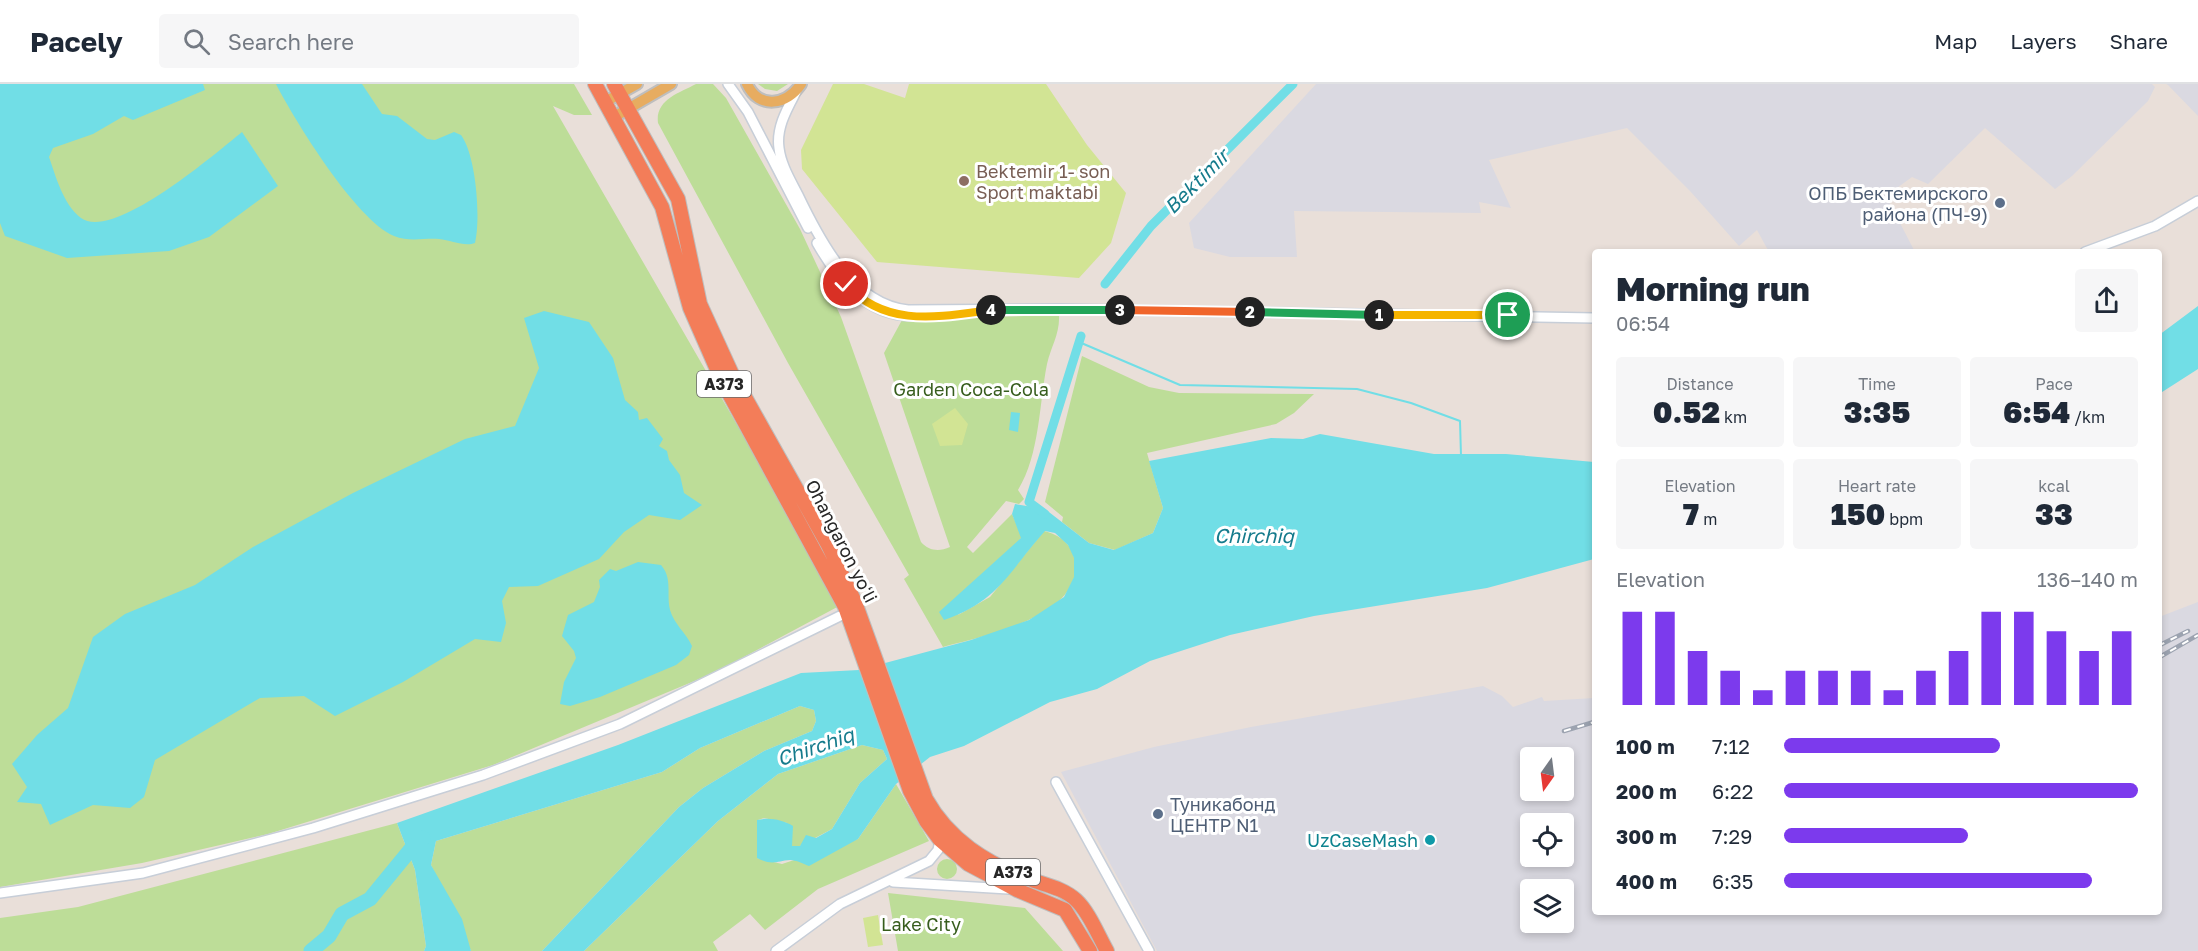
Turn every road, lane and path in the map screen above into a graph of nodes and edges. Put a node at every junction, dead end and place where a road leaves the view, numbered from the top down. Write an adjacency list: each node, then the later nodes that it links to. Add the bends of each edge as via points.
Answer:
1 (595, 84): 8 (highway, Ohangaron yoʻli / A373)
2 (637, 84): 7 (main road)
3 (671, 84): 9 (main road)
4 (728, 84): 10 (street)
5 (747, 84): 6 (main road, via 756,97 769,102 785,100); 10 (street)
6 (799, 88): 14 (street, via 781,124 780,155 822,241 856,283 879,303 898,309)
7 (617, 89): 8 (main road); 9 (highway, Ohangaron yoʻli / A373)
8 (605, 102): 11 (highway, Ohangaron yoʻli / A373)
9 (629, 109): 11 (main road); 17 (highway, Ohangaron yoʻli / A373, via 678,199 693,277 712,333 828,545 855,602)
10 (748, 112): 14 (street, via 826,258 866,303 885,313 903,315)
11 (614, 117): 17 (highway, Ohangaron yoʻli / A373, via 662,207 678,273 722,381 832,579)
12 (2198, 201): 13 (street, via 2155,225)
13 (2093, 249)
14 (995, 309): 15 (street)
15 (1592, 318)
16 (840, 616): 23 (street, via 620,724 483,775 313,828 143,873)
17 (869, 656): 19 (highway, Ohangaron yoʻli / A373)
18 (1056, 782): 27 (street)
19 (915, 789): 20 (highway, Ohangaron yoʻli / A373, via 926,821); 26 (highway, Ohangaron yoʻli / A373, via 943,825 974,852 1075,899)
20 (940, 840): 21 (street, via 929,861); 22 (highway, Ohangaron yoʻli / A373, via 968,864)
21 (891, 882): 22 (street); 24 (street, via 840,904)
22 (1017, 890): 25 (highway, Ohangaron yoʻli / A373, via 1065,910)
23 (0, 893)
24 (776, 951)
25 (1090, 951)
26 (1107, 951)
27 (1149, 951)

